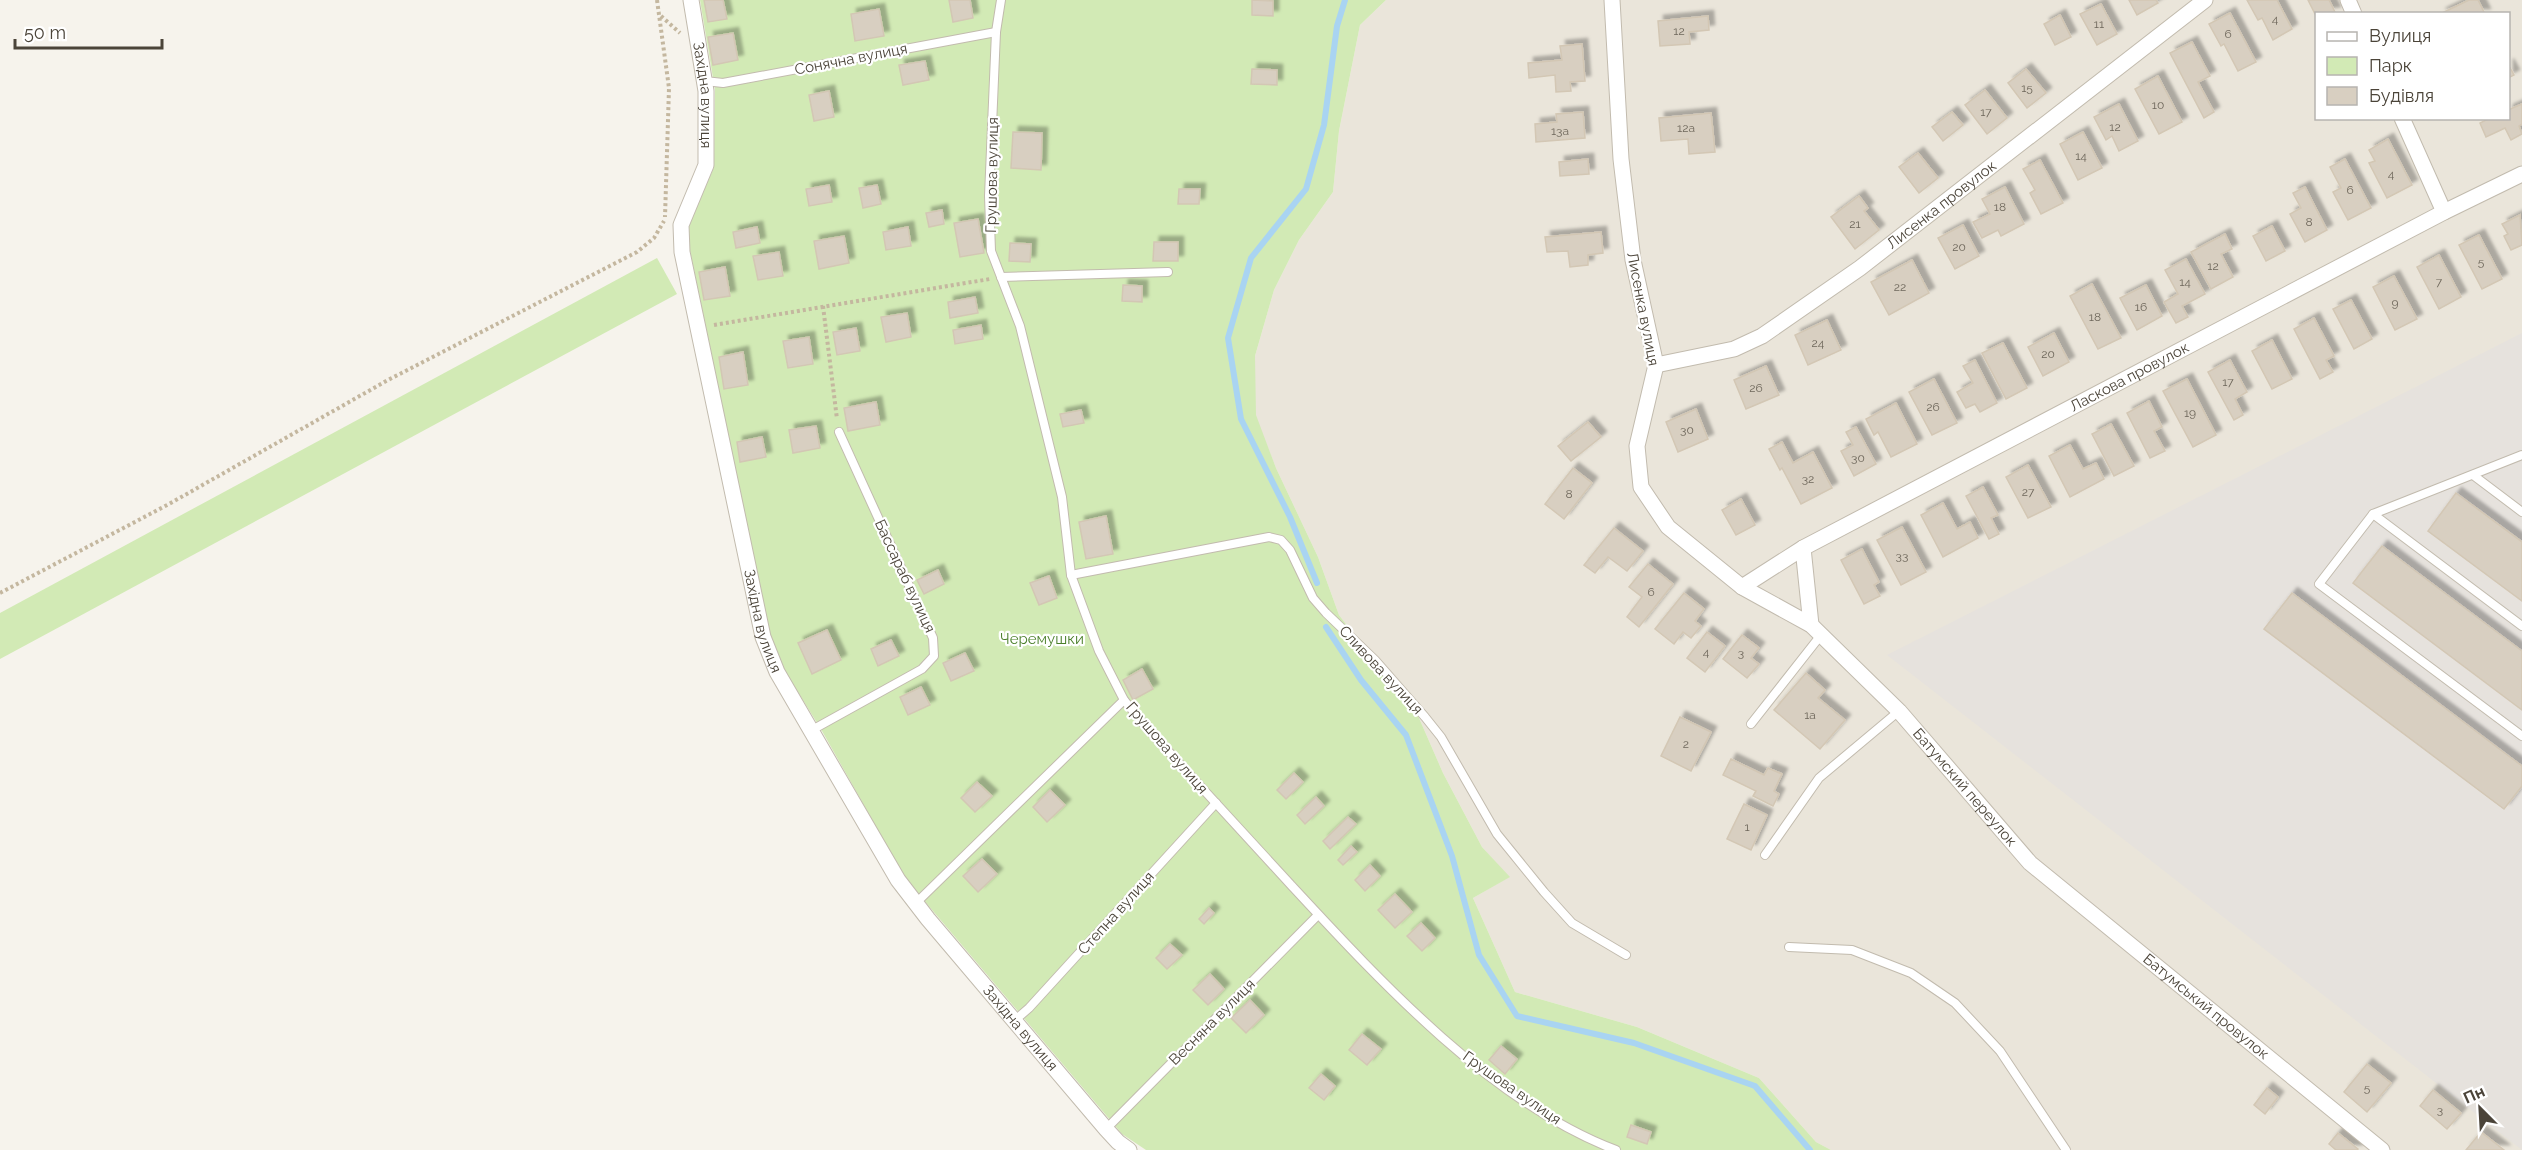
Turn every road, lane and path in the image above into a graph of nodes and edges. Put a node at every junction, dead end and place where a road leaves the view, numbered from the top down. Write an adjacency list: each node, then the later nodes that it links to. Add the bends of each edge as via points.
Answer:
1 (657, 0): 11 (path, via 669,88)
2 (691, 0): 7 (street, Західна вулиця)
3 (1001, 0): 6 (lane, Грушова вулиця)
4 (1612, 0): 17 (street, Лисенка вулиця, via 1621,159 1633,260)
5 (2205, 0): 17 (street, Лисенка провулок, via 1860,268 1762,336 1734,349)
6 (996, 32): 7 (lane, Сонячна вулиця, via 723,83); 14 (lane, Грушова вулиця, via 989,196 991,251)
7 (705, 81): 12 (street, Західна вулиця, via 706,165 681,225)
8 (2403, 120): 10 (street)
9 (2522, 174): 10 (street, Ласкова провулок)
10 (2444, 212): 23 (street, Ласкова провулок)
11 (664, 219): 12 (path); 26 (path, via 654,238 637,252 388,380 169,504)
12 (682, 252): 16 (street, Західна вулиця)
13 (1168, 272): 14 (lane)
14 (1001, 277): 15 (path); 24 (lane, Грушова вулиця, via 1020,326 1062,497)
15 (823, 306): 16 (path); 18 (path)
16 (698, 327): 32 (street, Західна вулиця, via 764,637 777,672)
17 (1656, 365): 25 (street, Лисенка вулиця, via 1637,446 1641,487 1668,527)
18 (839, 432): 32 (lane, Бассараб вулиця, via 933,638 934,656 922,669)
19 (2522, 455): 20 (lane)
20 (2473, 475): 21 (lane); 22 (lane)
21 (2522, 512)
22 (2373, 514): 27 (lane); 33 (lane, via 2319,584)
23 (1803, 548): 25 (street, Ласкова провулок); 28 (street)
24 (1071, 575): 29 (lane, Грушова вулиця, via 1099,651); 40 (lane, Сливова вулиця, via 1269,537 1281,540 1290,550 1313,598 1376,660 1441,737 1497,834 1544,892 1572,923)
25 (1742, 586): 28 (street, Лисенка вулиця)
26 (0, 593)
27 (2522, 626)
28 (1816, 630): 30 (street, Лисенка вулиця); 31 (lane)
29 (1124, 700): 34 (lane, Грушова вулиця); 37 (lane)
30 (1899, 711): 35 (lane, via 1819,778); 36 (street, Батумский переулок)
31 (1751, 724)
32 (812, 730): 37 (street, Західна вулиця, via 898,880)
33 (2522, 736)
34 (1216, 803): 38 (lane, Грушова вулиця); 41 (lane, Степна вулиця)
35 (1766, 855)
36 (2030, 863): 46 (street, Батумський провулок)
37 (916, 903): 41 (street, Західна вулиця)
38 (1318, 915): 42 (lane, Весняна вулиця); 44 (lane, Грушова вулиця, via 1434,1031 1472,1062 1553,1119)
39 (1789, 947): 45 (lane, via 1852,950 1911,973 1955,1003 2000,1051)
40 (1626, 955)
41 (1014, 1021): 42 (street, Західна вулиця)
42 (1106, 1129): 43 (street, Західна вулиця)
43 (1124, 1146)
44 (1616, 1150)
45 (2066, 1150)
46 (2382, 1150)

